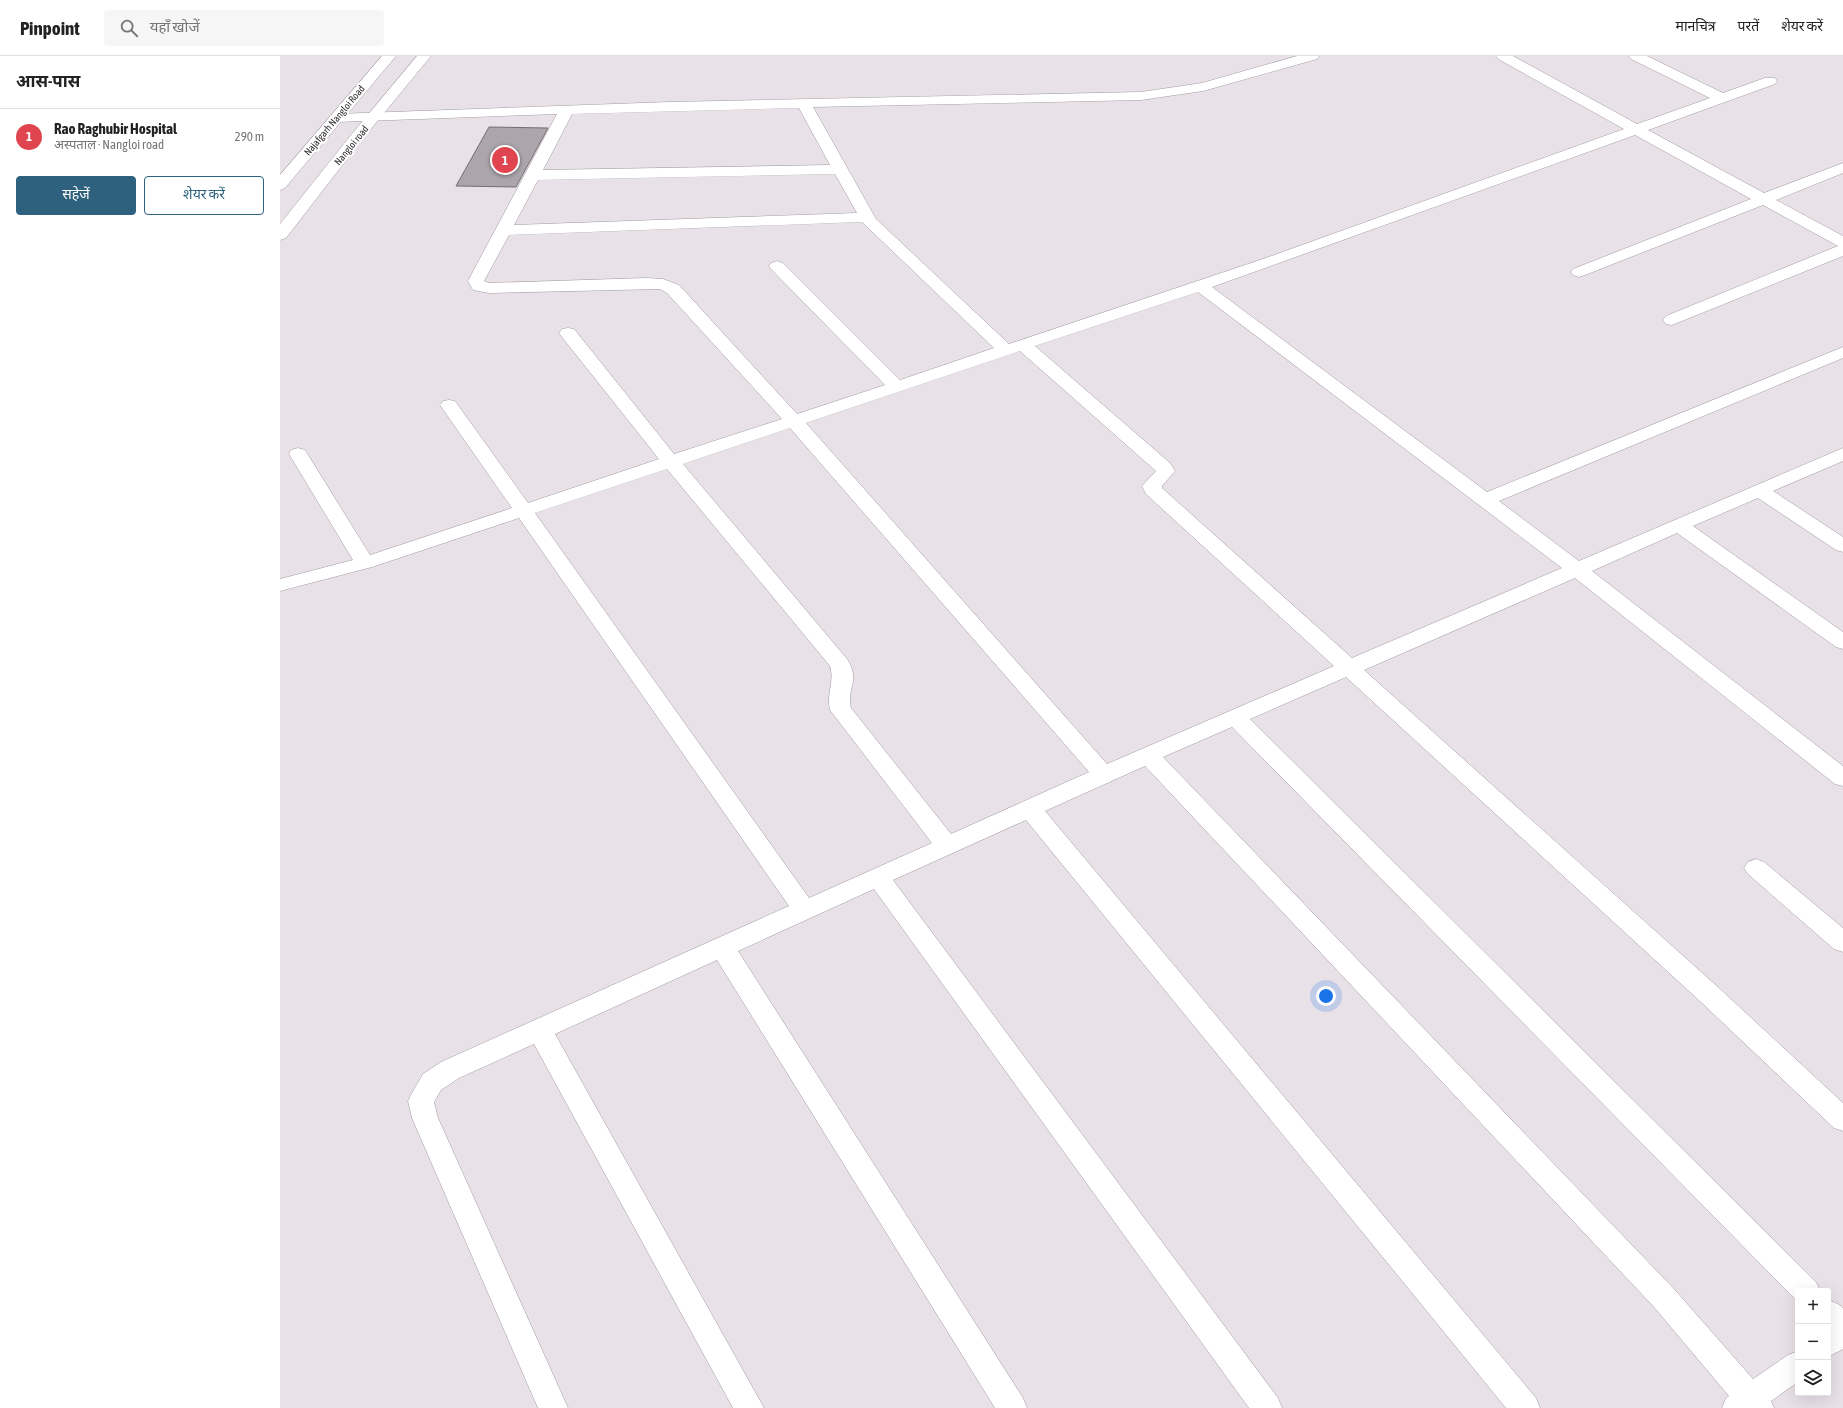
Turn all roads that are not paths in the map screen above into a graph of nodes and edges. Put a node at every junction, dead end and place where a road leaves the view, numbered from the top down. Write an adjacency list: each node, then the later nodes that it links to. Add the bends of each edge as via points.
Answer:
1 (389, 56): 11 (street, Najafgarh Nangloi Road)
2 (424, 56): 10 (street, Nangloi road)
3 (1312, 56): 8 (street, via 1203,87 1141,96)
4 (1503, 56): 12 (street)
5 (1636, 56): 7 (street)
6 (1770, 82): 7 (street)
7 (1722, 98): 12 (street)
8 (804, 104): 9 (street); 14 (street)
9 (567, 110): 10 (street); 15 (street)
10 (373, 117): 11 (street); 20 (street, Nangloi road)
11 (336, 118): 16 (street, Najafgarh Nangloi Road)
12 (1635, 129): 17 (street); 25 (street, via 1320,245)
13 (1843, 168): 17 (street)
14 (840, 169): 15 (street); 18 (street)
15 (534, 175): 19 (street)
16 (280, 185)
17 (1764, 199): 21 (street); 24 (street)
18 (867, 217): 19 (street); 28 (street)
19 (504, 230): 32 (street, via 476,281 479,286 490,288 646,282 663,284 679,294)
20 (280, 235)
21 (1843, 243)
22 (1843, 250): 26 (street)
23 (777, 266): 30 (street)
24 (1579, 272)
25 (1200, 286): 28 (street); 37 (street)
26 (1672, 320)
27 (568, 333): 35 (street)
28 (1014, 348): 30 (street); 45 (street, via 1163,467 1166,471 1154,482 1153,490)
29 (1843, 352): 37 (street)
30 (897, 387): 32 (street)
31 (449, 405): 38 (street)
32 (794, 421): 35 (street); 48 (street)
33 (298, 454): 41 (street)
34 (1843, 454): 36 (street)
35 (671, 462): 38 (street); 51 (street, via 840,664 844,676 839,702 841,710)
36 (1760, 491): 39 (street); 40 (street)
37 (1485, 500): 42 (street)
38 (522, 511): 41 (street); 54 (street)
39 (1679, 526): 42 (street); 44 (street)
40 (1843, 546)
41 (364, 563): 43 (street)
42 (1578, 570): 45 (street); 49 (street)
43 (280, 585)
44 (1843, 642)
45 (1350, 668): 46 (street); 58 (street, via 1711,996)
46 (1236, 718): 47 (street); 59 (street)
47 (1148, 755): 48 (street); 65 (street, via 1664,1298)
48 (1104, 775): 50 (street)
49 (1843, 778)
50 (1030, 809): 51 (street); 70 (street)
51 (947, 846): 53 (street)
52 (1756, 868): 55 (street)
53 (878, 877): 54 (street); 69 (street)
54 (805, 910): 56 (street)
55 (1843, 942)
56 (722, 947): 57 (street); 68 (street)
57 (540, 1030): 66 (street, via 450,1070 432,1082 421,1101 425,1118); 67 (street)
58 (1843, 1120)
59 (1803, 1288)
60 (1831, 1316): 61 (street)
61 (1843, 1328)
62 (1843, 1332): 63 (street)
63 (1831, 1341)
64 (1795, 1367): 65 (street)
65 (1749, 1405)
66 (554, 1408)
67 (749, 1408)
68 (1012, 1408)
69 (1267, 1408)
70 (1525, 1408)

